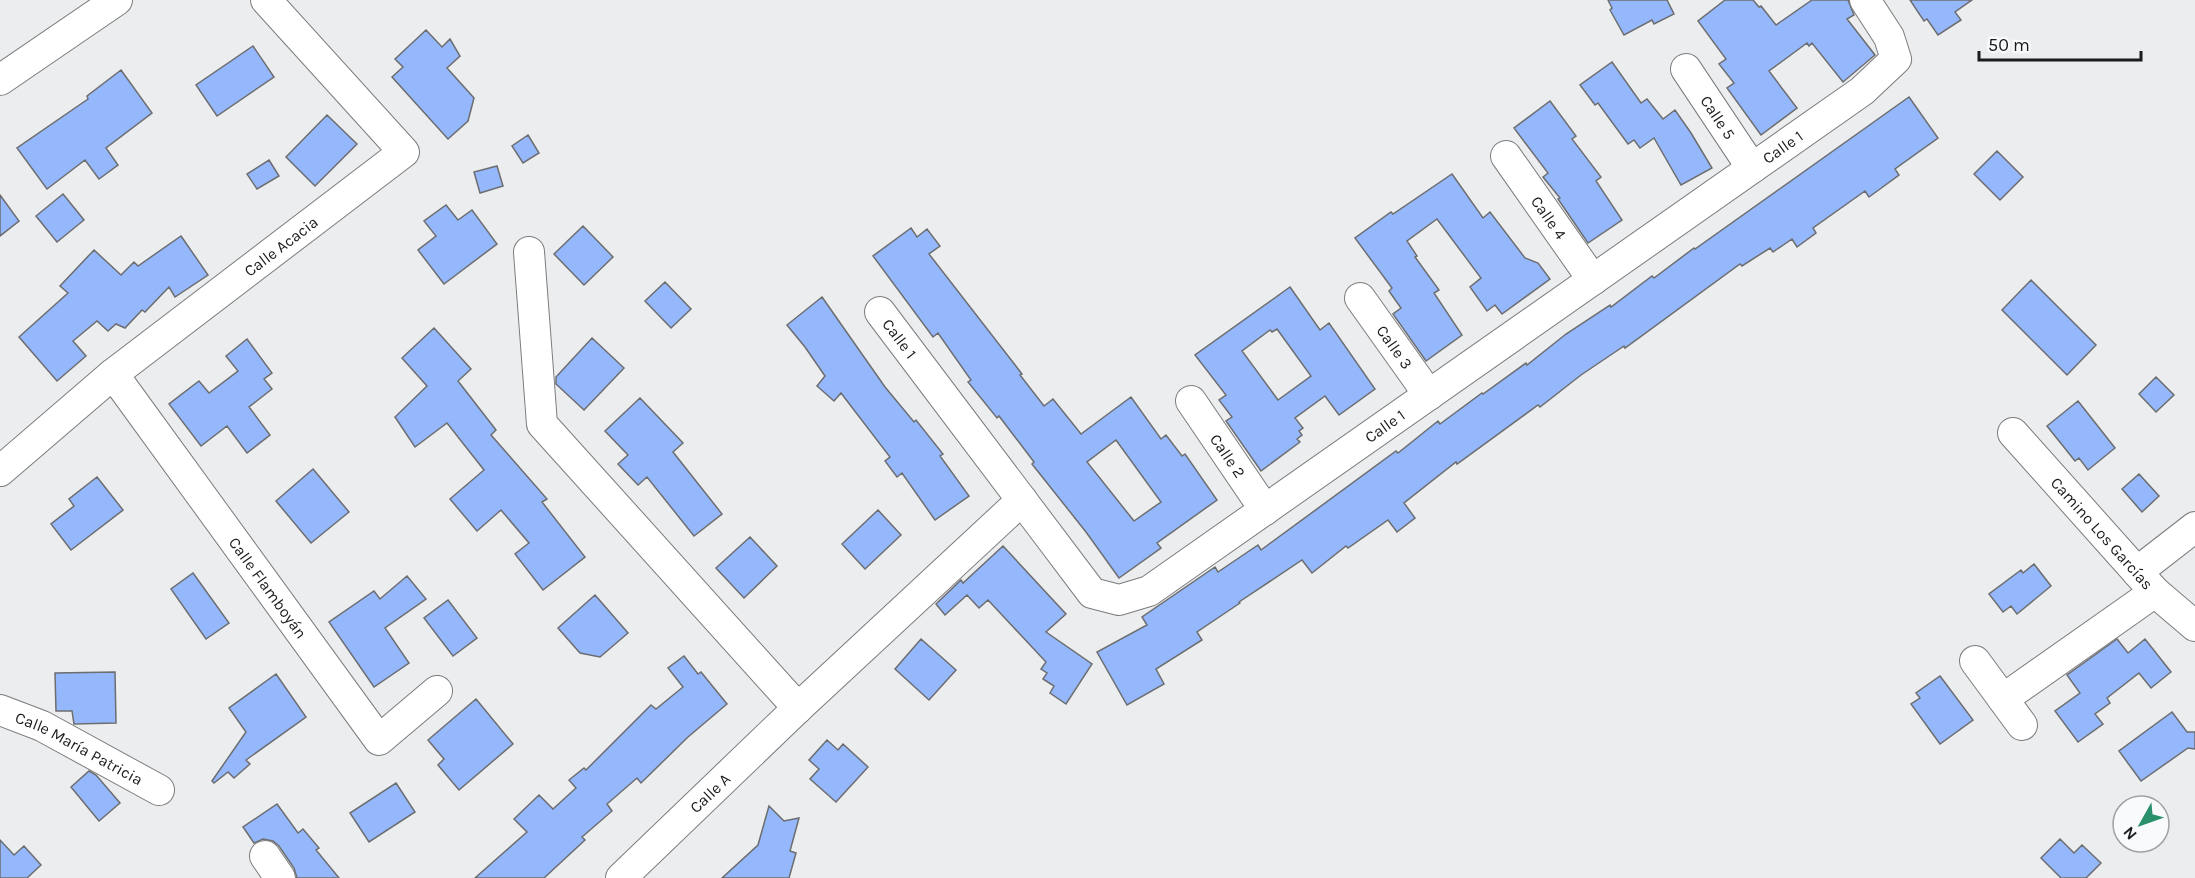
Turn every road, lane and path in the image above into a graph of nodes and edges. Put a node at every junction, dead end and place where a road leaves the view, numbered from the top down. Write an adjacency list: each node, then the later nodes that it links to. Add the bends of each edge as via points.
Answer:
1 (117, 0): 5 (street)
2 (266, 0): 12 (street, Calle Acacia, via 404,152)
3 (1865, 0): 7 (street, Calle 1, via 1890,37 1896,59 1862,91)
4 (1686, 69): 7 (street, Calle 5)
5 (0, 80)
6 (1506, 156): 9 (street, Calle 4)
7 (1752, 168): 9 (street, Calle 1)
8 (529, 252): 25 (street, via 542,424)
9 (1593, 280): 13 (street, Calle 1)
10 (1360, 298): 13 (street, Calle 3)
11 (880, 312): 17 (street, Calle 1)
12 (113, 374): 16 (street, Calle Acacia); 23 (street, Calle Flamboyán, via 379,740)
13 (1429, 395): 18 (street, Calle 1)
14 (1191, 401): 18 (street, Calle 2)
15 (2013, 433): 20 (street, Camino Los Garcías)
16 (0, 471)
17 (1022, 500): 18 (street, Calle 1, via 1092,593 1119,600 1149,591); 25 (street, Calle A)
18 (1264, 510)
19 (2195, 527): 20 (street)
20 (2146, 582): 21 (street, Camino Los Garcías); 24 (street)
21 (2195, 626)
22 (1975, 661): 24 (street)
23 (437, 691)
24 (2002, 699): 27 (street)
25 (798, 708): 29 (street, Calle A)
26 (0, 710): 28 (street, Calle María Patricia, via 42,726)
27 (2022, 725)
28 (159, 790)
29 (621, 878)

